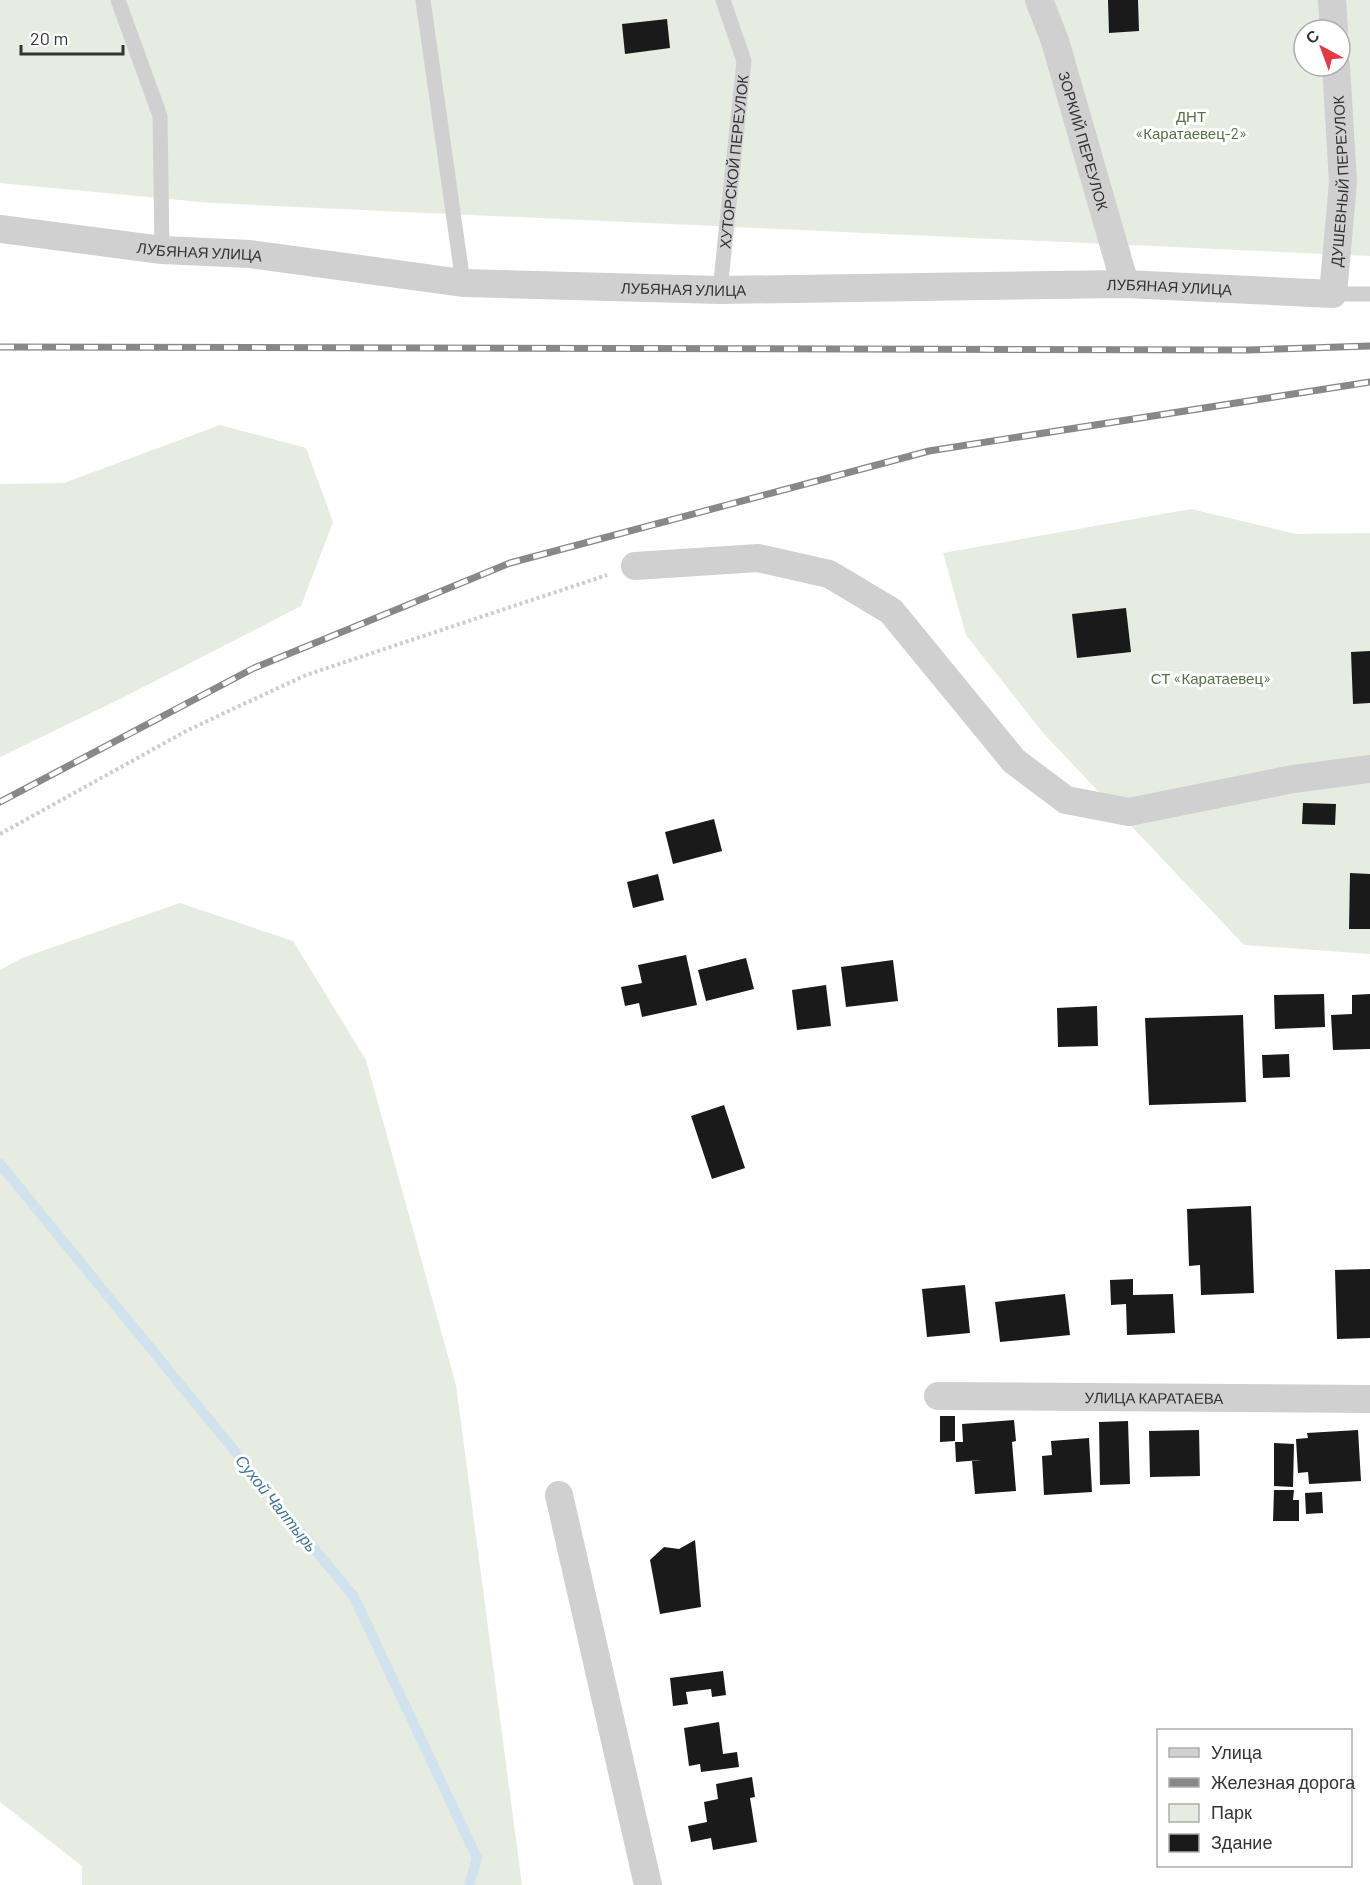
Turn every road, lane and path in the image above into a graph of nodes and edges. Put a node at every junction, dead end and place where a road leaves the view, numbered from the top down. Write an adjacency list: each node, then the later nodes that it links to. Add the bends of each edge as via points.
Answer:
1 (118, 0): 9 (lane, via 160,116)
2 (423, 0): 10 (lane)
3 (723, 0): 12 (lane, ХУТОРСКОЙ ПЕРЕУЛОК, via 744,61)
4 (1039, 0): 11 (street, ЗОРКИЙ ПЕРЕУЛОК, via 1055,41)
5 (1332, 0): 6 (street)
6 (1333, 18)
7 (1337, 78): 13 (street, ДУШЕВНЫЙ ПЕРЕУЛОК, via 1343,182)
8 (0, 229): 9 (street, ЛУБЯНАЯ УЛИЦА)
9 (162, 250): 10 (street, ЛУБЯНАЯ УЛИЦА, via 250,254)
10 (463, 283): 12 (street, ЛУБЯНАЯ УЛИЦА)
11 (1125, 284): 12 (street, ЛУБЯНАЯ УЛИЦА); 13 (street, ЛУБЯНАЯ УЛИЦА)
12 (720, 290)
13 (1333, 294): 14 (lane, ЛУБЯНАЯ УЛИЦА)
14 (1370, 294)
15 (635, 566): 16 (street, via 758,558 829,574 891,611 1014,760 1066,800 1129,812 1293,778); 17 (path, via 306,675 188,730)
16 (1370, 769)
17 (0, 834)
18 (938, 1396): 19 (street, УЛИЦА КАРАТАЕВА)
19 (1370, 1399)
20 (559, 1495): 21 (street)
21 (648, 1885)

